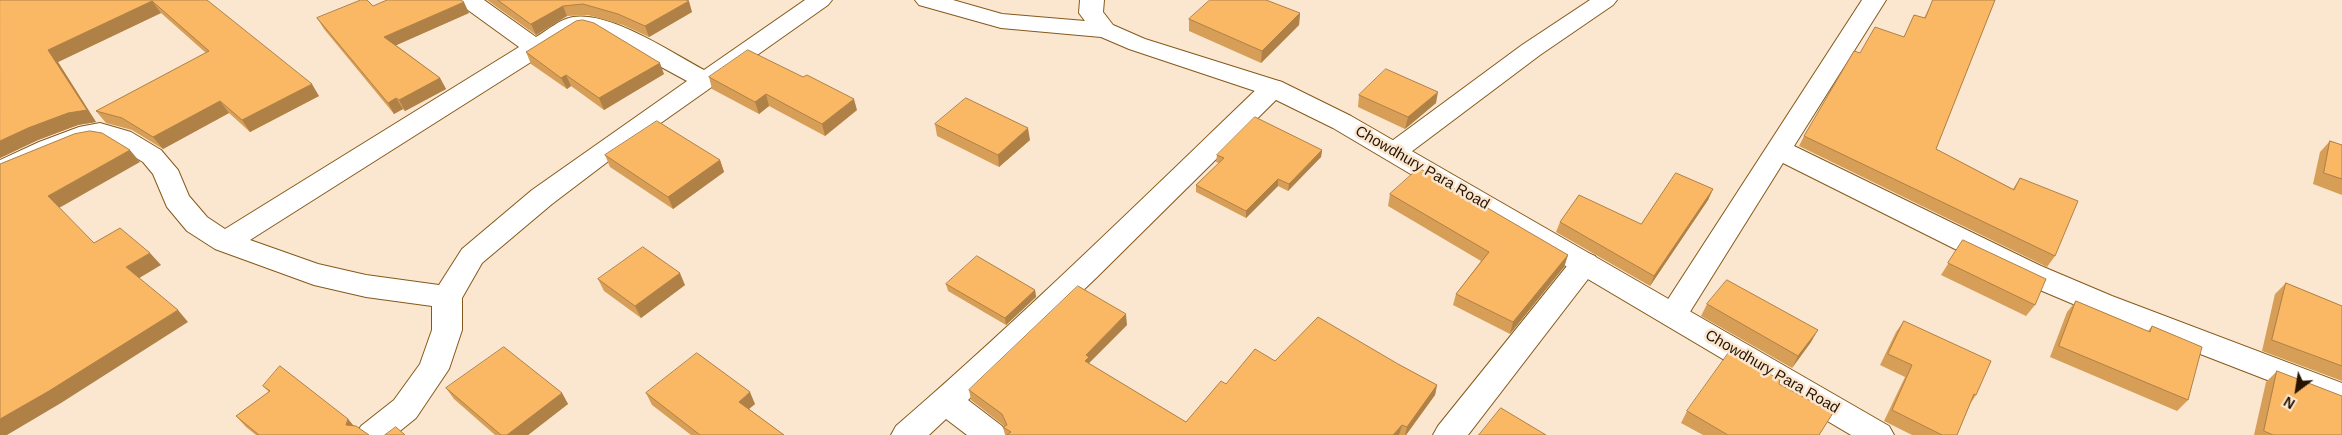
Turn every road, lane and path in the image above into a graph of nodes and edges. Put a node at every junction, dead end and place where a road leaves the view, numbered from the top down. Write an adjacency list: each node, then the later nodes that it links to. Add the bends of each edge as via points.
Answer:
1 (469, 0): 8 (street)
2 (820, 0): 9 (street)
3 (927, 0): 7 (street, Chowdhury Para Road, via 1001,21)
4 (1092, 0): 7 (street, via 1091,13)
5 (1604, 0): 12 (street, via 1530,50)
6 (1874, 0): 11 (street)
7 (1105, 30): 10 (street, Chowdhury Para Road, via 1137,44)
8 (536, 48): 9 (street, via 574,24 589,23 607,28); 14 (street)
9 (704, 80): 16 (street, via 504,228 472,256)
10 (1273, 88): 12 (street, Chowdhury Para Road); 19 (street, via 1086,270)
11 (1779, 150): 17 (street); 18 (street, via 2031,274)
12 (1394, 152): 15 (street, Chowdhury Para Road)
13 (0, 171): 14 (street, via 79,136 100,132 122,138 152,156 165,170 177,200 197,224)
14 (225, 242): 16 (street, via 314,274 366,286)
15 (1585, 263): 17 (street, Chowdhury Para Road); 24 (street)
16 (447, 297): 21 (street, via 447,330 434,369 404,409)
17 (1674, 315): 20 (street, Chowdhury Para Road)
18 (2342, 396)
19 (945, 401): 22 (street); 23 (street)
20 (1865, 432)
21 (372, 435)
22 (907, 435)
23 (991, 435)
24 (1449, 435)

